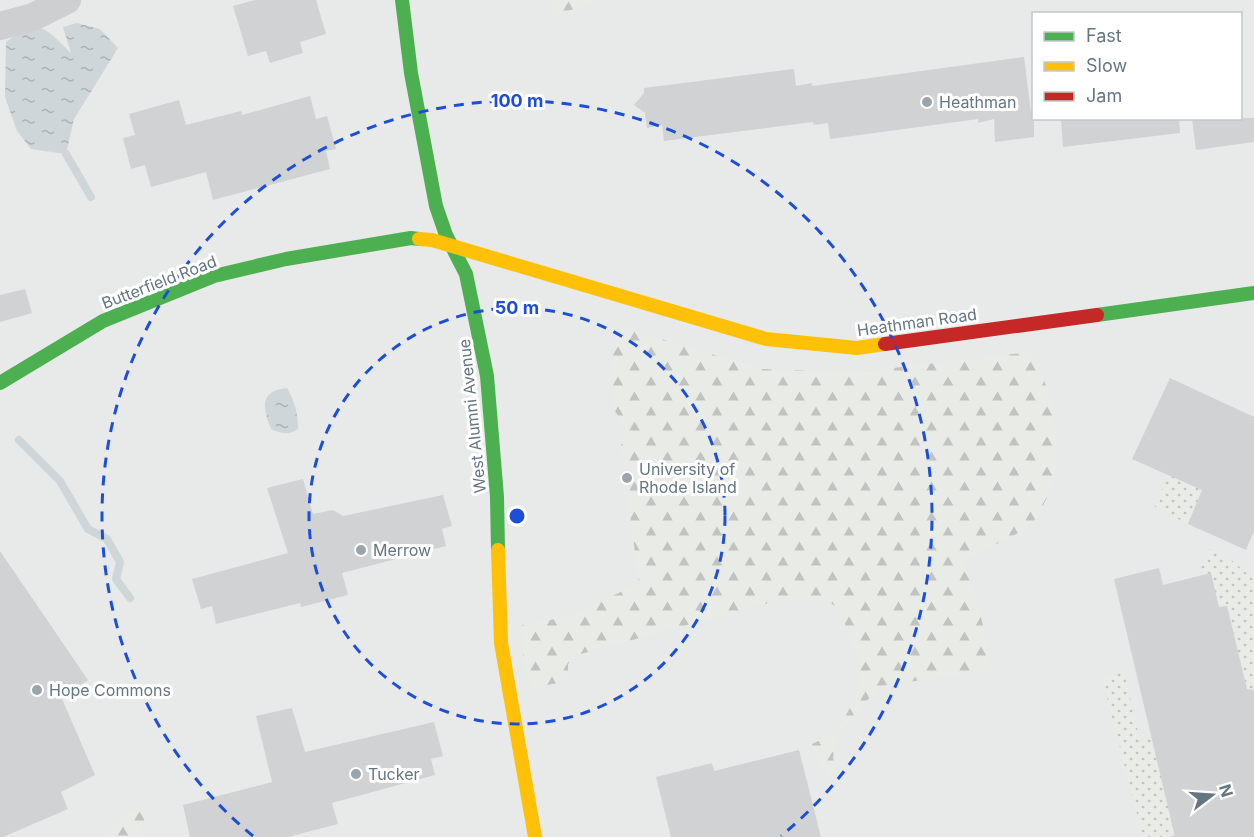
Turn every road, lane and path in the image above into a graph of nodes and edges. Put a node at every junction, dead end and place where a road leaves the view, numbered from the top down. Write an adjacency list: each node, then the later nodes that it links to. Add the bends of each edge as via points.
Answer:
1 (67, 0): 3 (street, via 33,17)
2 (402, 0): 4 (street, West Alumni Avenue, via 411,73 434,194)
3 (0, 26)
4 (451, 246): 5 (street, Heathman Road, via 766,339 838,347 857,348); 6 (street, Butterfield Road, via 411,238 286,259 214,276 103,321); 7 (street, West Alumni Avenue, via 466,274 487,376 497,497 501,644)
5 (1254, 293)
6 (0, 383)
7 (535, 837)

